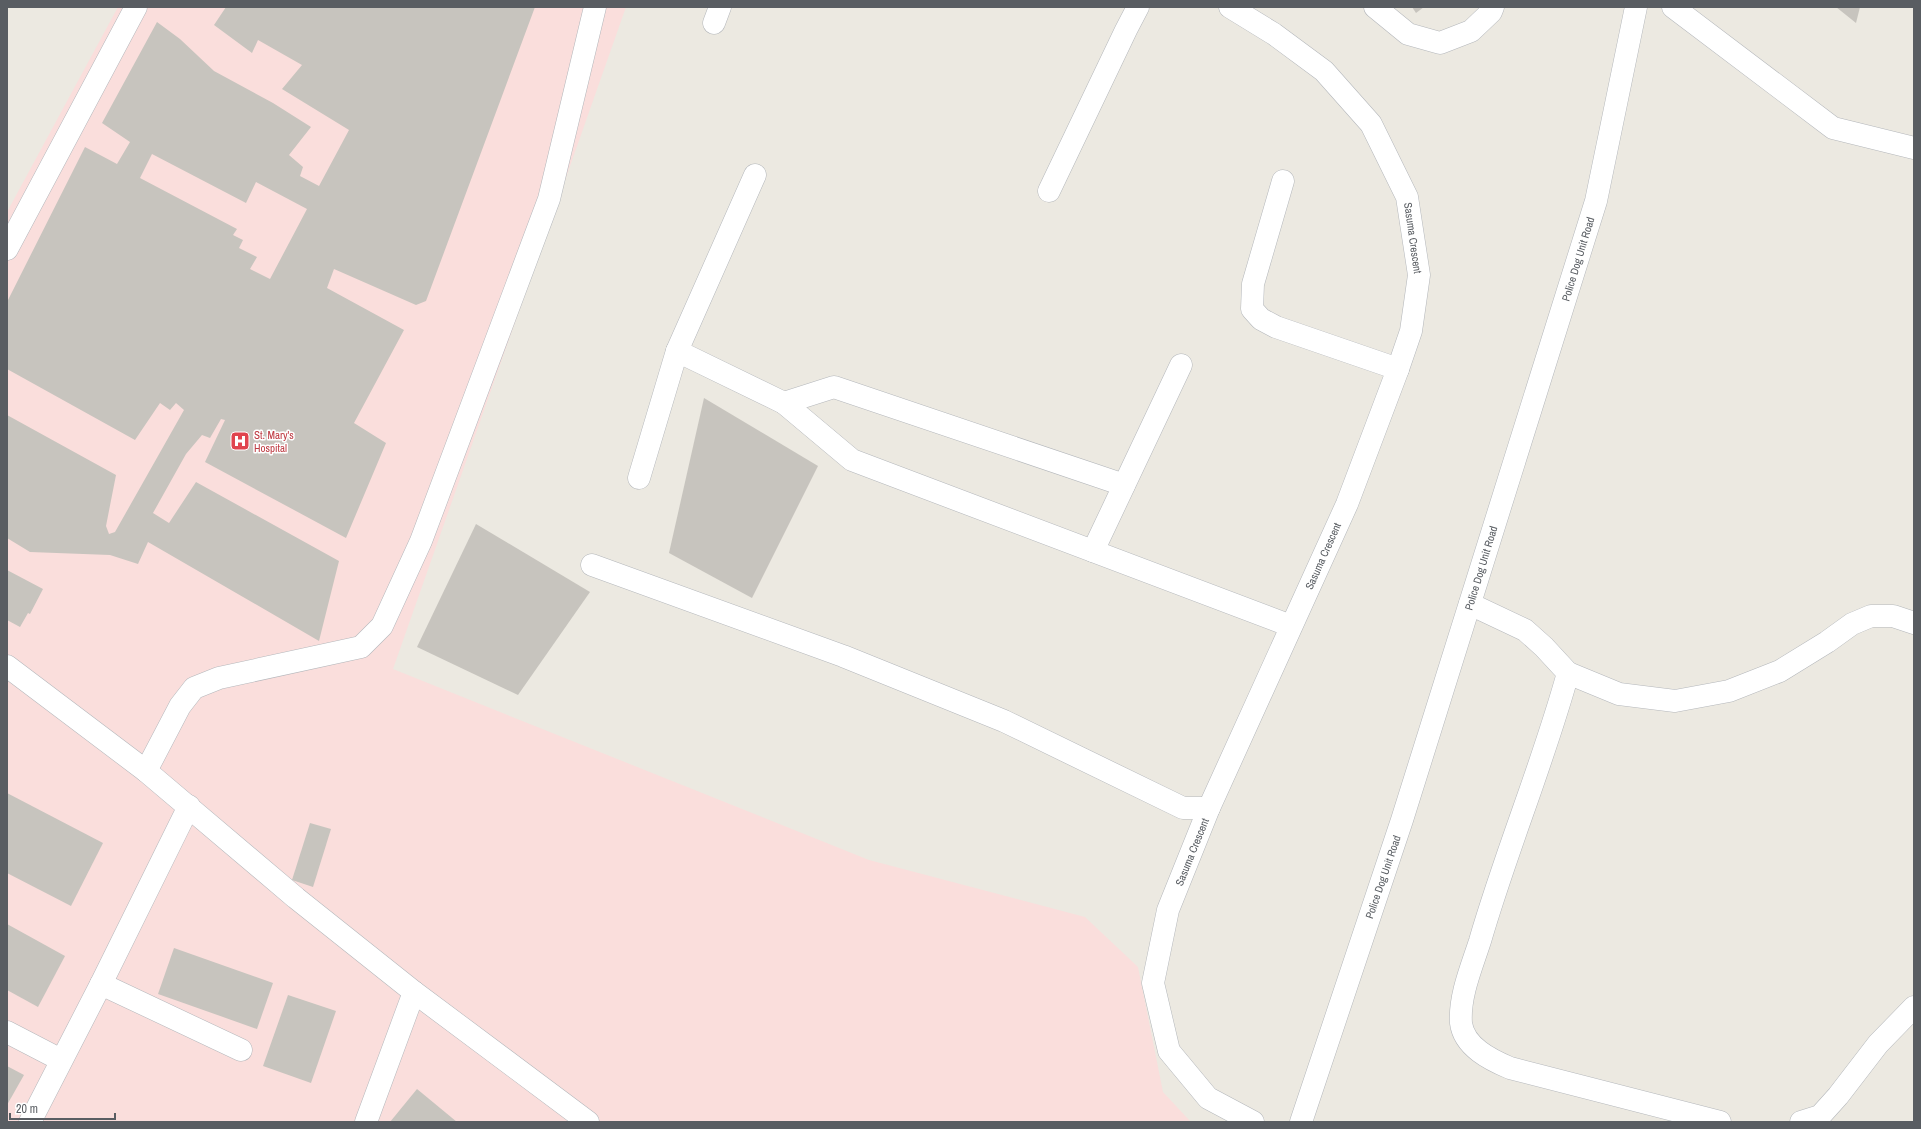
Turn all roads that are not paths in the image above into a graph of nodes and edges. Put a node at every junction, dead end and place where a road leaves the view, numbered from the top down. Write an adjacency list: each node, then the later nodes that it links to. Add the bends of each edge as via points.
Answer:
1 (136, 7): 13 (street)
2 (594, 7): 27 (street, via 548,200 421,541 382,626 361,646 218,678 194,688 180,706)
3 (1138, 7): 12 (street)
4 (1230, 7): 16 (street, Sasuma Crescent, via 1274,34 1324,71 1371,124 1407,196 1419,275 1411,331)
5 (1375, 7): 6 (street, via 1408,34 1440,43 1471,31)
6 (1493, 7)
7 (1636, 7): 22 (street, Police Dog Unit Road, via 1596,200)
8 (1674, 7): 9 (street, via 1833,128)
9 (1914, 148)
10 (754, 175): 14 (street)
11 (1284, 181): 16 (street, via 1253,284 1252,308 1261,319 1276,327)
12 (1049, 191)
13 (7, 249)
14 (677, 351): 17 (street); 18 (street)
15 (1181, 365): 19 (street)
16 (1398, 369): 24 (street, Sasuma Crescent, via 1346,504)
17 (784, 403): 19 (street, via 834,387); 20 (street, via 852,460)
18 (639, 478)
19 (1124, 484): 20 (street)
20 (1093, 551): 24 (street)
21 (592, 565): 29 (street, via 843,656 1004,721 1182,808)
22 (1470, 604): 26 (street, via 1525,630); 40 (street, Police Dog Unit Road, via 1402,820)
23 (1914, 622): 26 (street, via 1893,616 1871,616 1852,624 1780,671 1729,691 1675,701 1619,694)
24 (1291, 626): 29 (street, Sasuma Crescent)
25 (7, 666): 27 (street)
26 (1568, 674): 41 (street, via 1491,903 1463,998 1461,1024 1470,1042 1487,1058 1510,1068)
27 (146, 771): 28 (street)
28 (189, 806): 30 (street); 31 (street, via 296,898)
29 (1210, 808): 39 (street, Sasuma Crescent, via 1168,910 1153,983 1169,1051 1208,1098)
30 (101, 984): 34 (street); 35 (street)
31 (414, 992): 37 (street); 38 (street)
32 (1914, 1008): 42 (street, via 1878,1044 1820,1116)
33 (7, 1032): 35 (street)
34 (241, 1050)
35 (62, 1060): 36 (street)
36 (30, 1122)
37 (366, 1122)
38 (588, 1122)
39 (1253, 1122)
40 (1301, 1122)
41 (1720, 1122)
42 (1802, 1122)

